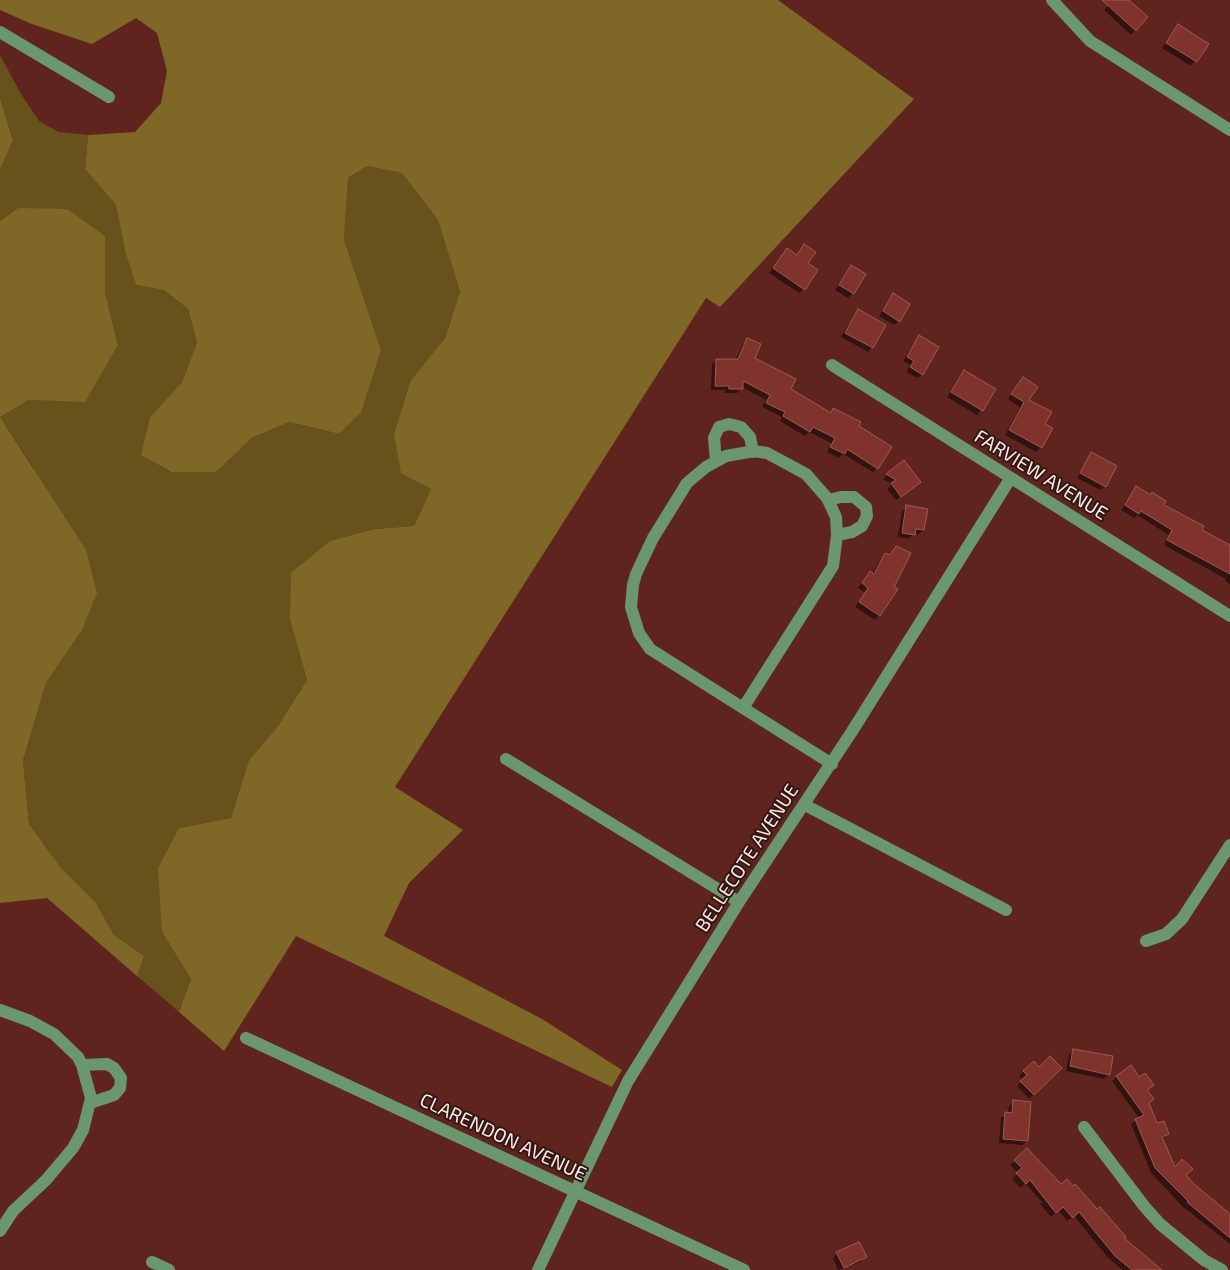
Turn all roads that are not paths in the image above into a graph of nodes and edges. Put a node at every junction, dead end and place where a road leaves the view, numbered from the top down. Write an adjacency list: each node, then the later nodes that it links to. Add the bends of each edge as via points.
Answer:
1 (1052, 0): 4 (street, via 1090,41)
2 (0, 32): 3 (street)
3 (109, 97)
4 (1230, 130)
5 (832, 365): 8 (street, FARVIEW AVENUE)
6 (753, 452): 7 (street); 7 (street, via 750,437 741,427 729,424 719,427 714,438); 9 (street, via 767,454 806,474)
7 (716, 461): 12 (street, via 687,483 653,538 636,574 631,607 639,633 650,649)
8 (1010, 479): 11 (street, FARVIEW AVENUE); 14 (street, BELLECOTE AVENUE)
9 (828, 500): 10 (street, via 836,517); 10 (street, via 854,497 866,507 867,516 862,526)
10 (837, 535): 12 (street, via 833,566)
11 (1230, 616)
12 (743, 708): 14 (street)
13 (506, 759): 17 (street)
14 (832, 764): 15 (street, BELLECOTE AVENUE)
15 (806, 805): 17 (street, BELLECOTE AVENUE); 18 (street)
16 (1230, 845): 19 (street, via 1182,919 1166,934)
17 (739, 902): 25 (street, BELLECOTE AVENUE, via 628,1081)
18 (1006, 910)
19 (1146, 941)
20 (0, 1010): 22 (street, via 54,1034)
21 (246, 1038): 25 (street, CLARENDON AVENUE)
22 (82, 1065): 23 (street); 23 (street, via 107,1064 121,1078 120,1088 114,1095)
23 (90, 1103): 26 (street, via 83,1130 73,1148 46,1180 14,1210)
24 (1084, 1127): 31 (street, via 1160,1224 1204,1260)
25 (574, 1190): 29 (street, BELLECOTE AVENUE); 30 (street, CLARENDON AVENUE)
26 (0, 1231)
27 (152, 1262): 28 (street)
28 (169, 1270)
29 (538, 1270)
30 (744, 1270)
31 (1222, 1270)

